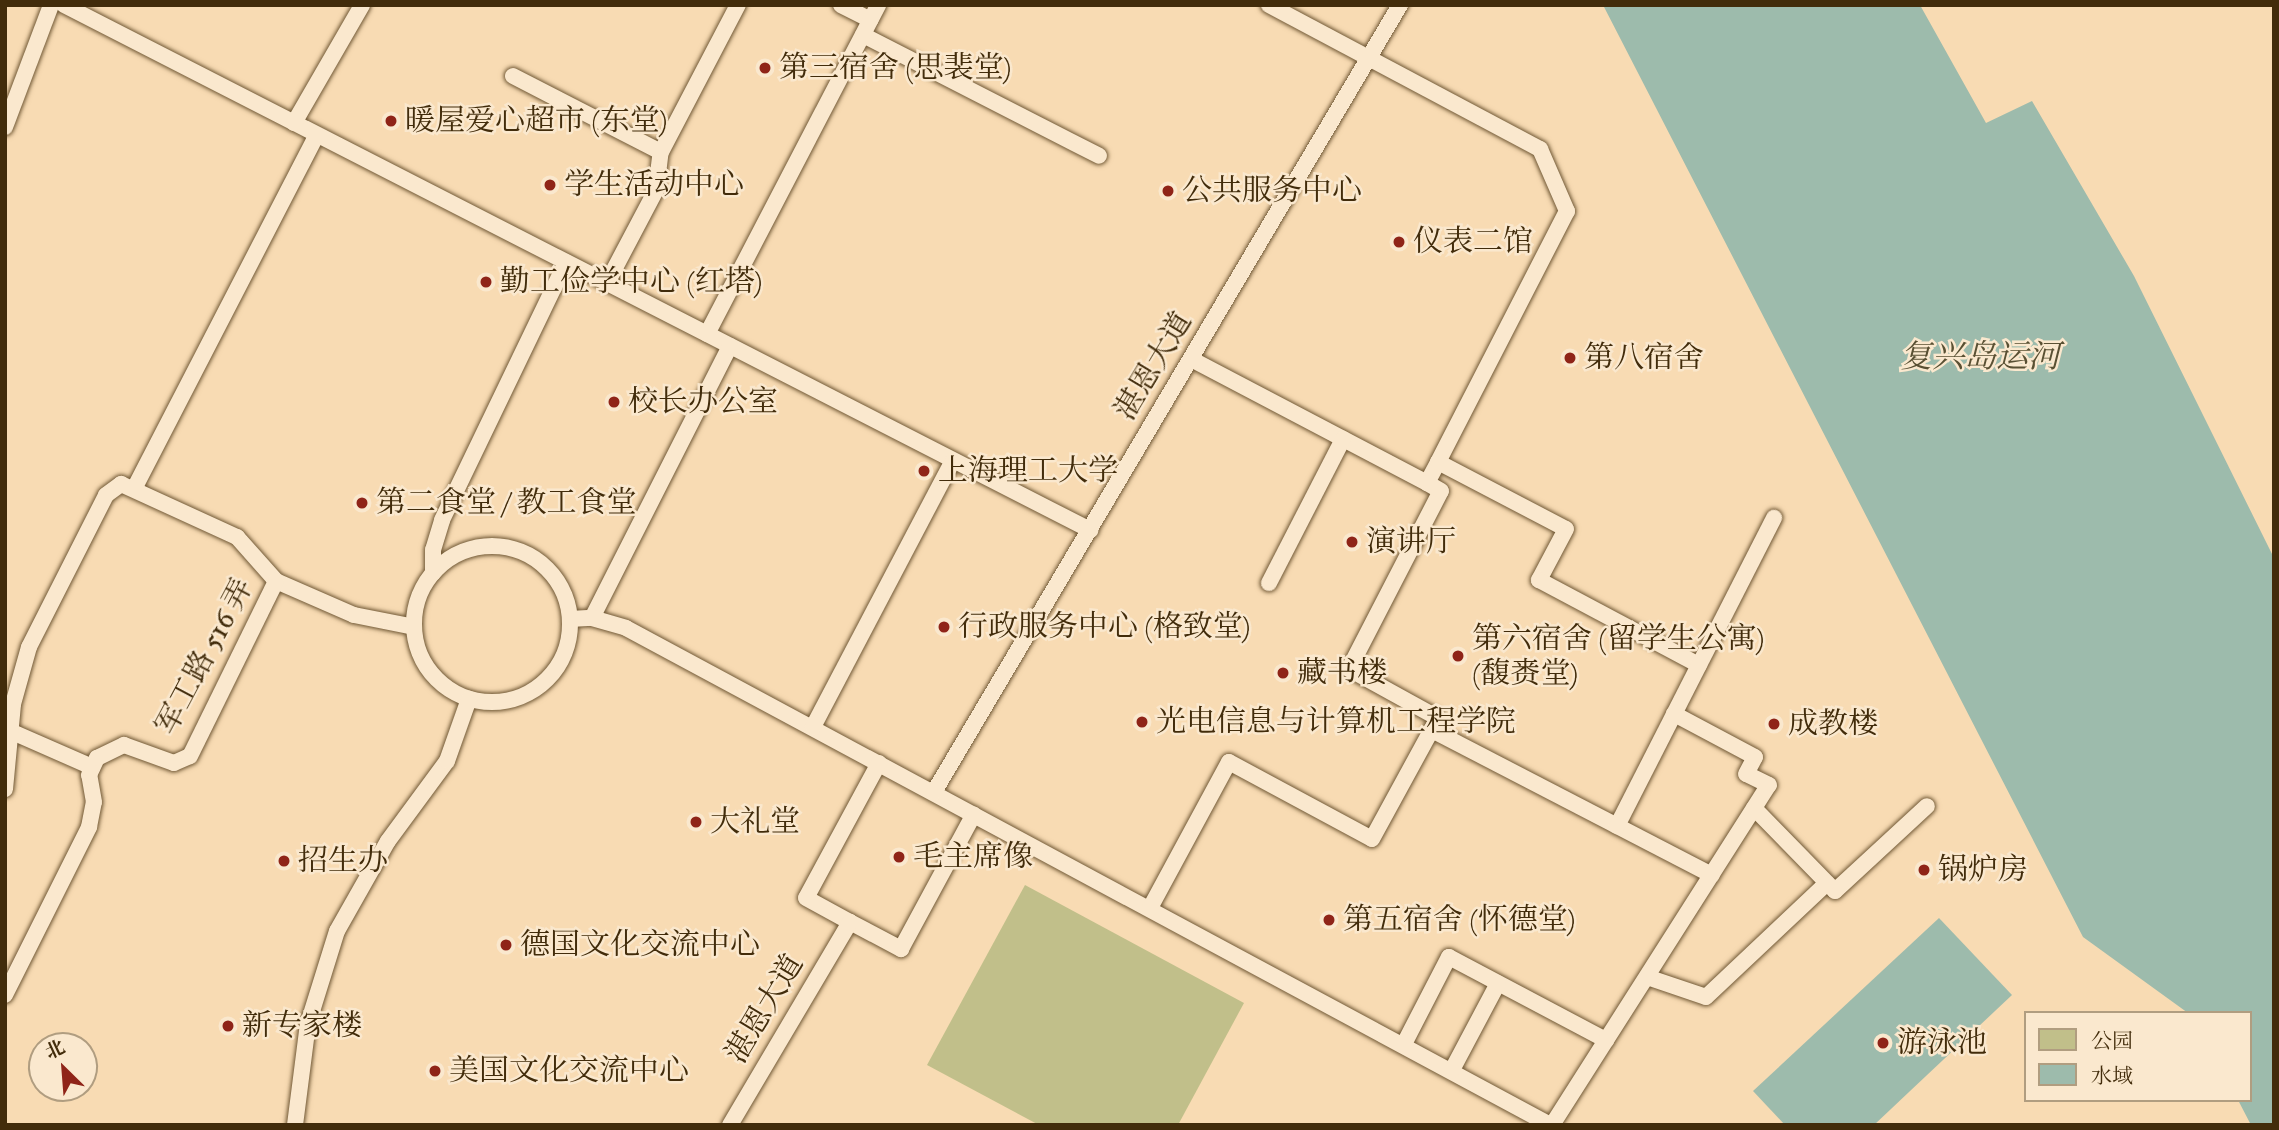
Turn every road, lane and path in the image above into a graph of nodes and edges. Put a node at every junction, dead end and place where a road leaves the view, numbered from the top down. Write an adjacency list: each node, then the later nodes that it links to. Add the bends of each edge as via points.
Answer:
1 (51, 5): 13 (lane)
2 (64, 5): 12 (lane)
3 (362, 5): 12 (lane)
4 (738, 5): 15 (lane)
5 (841, 5): 9 (lane)
6 (878, 5): 9 (lane)
7 (1269, 5): 10 (lane)
8 (1400, 5): 10 (lane, 湛恩大道)
9 (867, 27): 16 (lane); 19 (lane)
10 (1369, 58): 21 (lane, 湛恩大道); 24 (lane, via 1540,149 1567,211)
11 (513, 76): 15 (lane)
12 (295, 123): 14 (lane)
13 (5, 127)
14 (317, 135): 17 (lane); 26 (lane)
15 (661, 152): 18 (lane, via 656,190)
16 (1099, 156)
17 (566, 262): 18 (lane); 29 (lane, via 442,520 433,550)
18 (607, 283): 19 (lane)
19 (707, 334): 20 (lane)
20 (730, 346): 23 (lane); 32 (lane)
21 (1191, 359): 22 (lane); 28 (lane, 湛恩大道)
22 (1343, 439): 25 (lane); 31 (lane)
23 (953, 460): 28 (lane); 38 (lane)
24 (1438, 462): 25 (lane); 35 (lane, via 1566,529 1539,580)
25 (1427, 484): 39 (lane, via 1441,491 1349,669 1438,718)
26 (135, 487): 30 (lane, 军工路 516 弄, via 237,537); 40 (lane, via 113,488 82,542 29,647)
27 (1774, 518): 35 (lane)
28 (1090, 530): 44 (lane, 湛恩大道)
29 (433, 573): 33 (lane, via 457,554 482,546 508,547 533,557 551,573 565,594); 34 (lane, via 418,598)
30 (276, 581): 34 (lane, via 354,615); 42 (lane, 军工路 516 弄, via 190,756 174,763 124,745 105,751)
31 (1269, 583)
32 (592, 618): 33 (lane); 38 (lane, via 626,628)
33 (570, 619): 36 (lane, via 566,651 551,676 527,694 498,702)
34 (414, 627): 36 (lane, via 420,657 440,684)
35 (1699, 665): 37 (lane)
36 (469, 699): 59 (lane, via 447,761 388,841 337,931 308,1024)
37 (1674, 714): 46 (lane, via 1755,757 1746,774 1769,785); 48 (lane)
38 (813, 727): 41 (lane)
39 (1432, 730): 48 (lane); 51 (lane, via 1372,839 1229,762)
40 (10, 732): 42 (lane); 43 (lane)
41 (879, 763): 44 (lane); 52 (lane, via 806,898)
42 (92, 767): 55 (lane, via 89,782 94,802 89,827)
43 (5, 789)
44 (934, 792): 47 (lane)
45 (1927, 806): 50 (lane, via 1836,891)
46 (1755, 807): 49 (lane); 50 (lane)
47 (975, 814): 51 (lane); 52 (lane, via 901,949)
48 (1617, 826): 49 (lane)
49 (1712, 875): 53 (lane)
50 (1828, 883): 53 (lane, via 1706,997)
51 (1150, 908): 57 (lane)
52 (850, 922): 60 (lane, 湛恩大道)
53 (1647, 977): 56 (lane)
54 (1497, 983): 56 (lane); 57 (lane, via 1449,957); 58 (lane)
55 (5, 995)
56 (1606, 1040): 61 (lane)
57 (1404, 1044): 58 (lane)
58 (1452, 1070): 61 (lane)
59 (295, 1125)
60 (730, 1125)
61 (1551, 1125)

